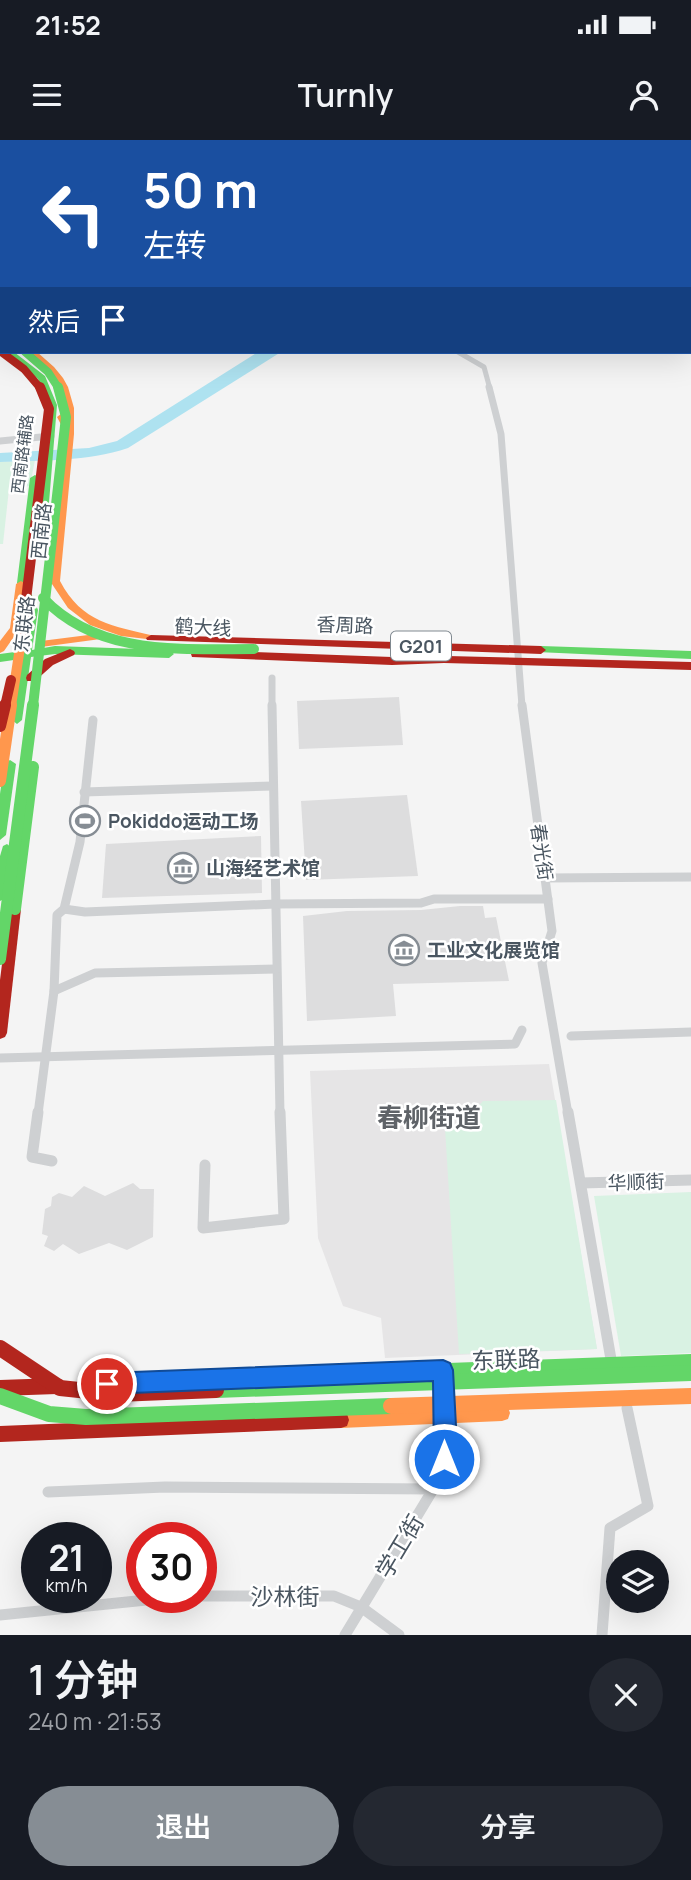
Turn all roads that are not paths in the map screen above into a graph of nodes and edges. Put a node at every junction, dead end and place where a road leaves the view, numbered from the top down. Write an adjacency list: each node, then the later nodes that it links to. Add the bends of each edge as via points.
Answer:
1 (12, 354): 9 (main road, 西南路 / G201, via 47,384 54,408)
2 (13, 354): 18 (main road, 东联路, bridge, via 36,379 49,409)
3 (20, 354): 8 (main road, 西南路, via 52,383)
4 (28, 354): 18 (main road, 东联路, bridge, via 58,382 66,408)
5 (34, 354): 8 (main road, via 68,388)
6 (461, 354): 21 (street, 春光街, via 484,367 501,434)
7 (0, 357): 9 (main road, 西南路辅路, via 36,387)
8 (70, 439): 9 (street); 13 (main road, 西南路)
9 (46, 440): 10 (street); 11 (main road, 西南路 / G201)
10 (0, 441)
11 (43, 461): 12 (main road, 西南路 / G201); 14 (main road, 西南路辅路)
12 (42, 527): 22 (main road, 鹤大线 / G201, bridge, via 37,587 51,607 97,636 123,642 392,653)
13 (55, 581): 14 (main road); 15 (main road, 西南路); 16 (main road, 鹤大线 / G201, via 66,603 90,622)
14 (22, 583): 15 (main road, 西南路辅路); 20 (main road, via 15,631)
15 (36, 610): 18 (main road)
16 (151, 638): 18 (main road, 香周路, via 93,637); 21 (main road, 香周路 / G201)
17 (79, 650): 18 (main road, 香周路); 22 (main road, 香周路); 25 (main road)
18 (30, 652): 20 (main road, 香周路); 25 (main road); 27 (main road, bridge, via 3,706); 30 (main road, 东联路, bridge); 40 (main road, bridge, via 41,704); 42 (main road, 东联路, bridge)
19 (691, 655): 21 (main road, 香周路 / G201)
20 (0, 656): 25 (main road)
21 (517, 656): 22 (main road, 香周路 / G201); 23 (main road, 香周路 / G201); 35 (street, 春光街)
22 (447, 660)
23 (691, 666)
24 (272, 678): 31 (street)
25 (26, 679): 28 (main road); 36 (main road)
26 (93, 720): 32 (street)
27 (0, 726)
28 (15, 736): 29 (street); 33 (main road)
29 (0, 737)
30 (0, 781)
31 (273, 786): 32 (street); 38 (street)
32 (84, 792): 39 (street, via 80,842)
33 (0, 835)
34 (691, 877): 35 (street)
35 (545, 878): 37 (street, 春光街)
36 (0, 896)
37 (548, 899): 38 (street); 55 (street, 春光街, via 552,931 542,963)
38 (275, 904): 39 (street); 43 (street)
39 (64, 909): 44 (street, via 57,915)
40 (15, 912): 41 (main road); 47 (main road)
41 (0, 931)
42 (0, 959)
43 (276, 969): 44 (street, via 95,973); 49 (street)
44 (54, 991): 50 (street)
45 (522, 1030): 49 (street, via 515,1044)
46 (691, 1032): 48 (street)
47 (0, 1033)
48 (570, 1036)
49 (278, 1049): 50 (street); 53 (street, via 284,1219 203,1228)
50 (46, 1056): 51 (street); 52 (street, via 32,1157)
51 (0, 1058)
52 (52, 1161)
53 (205, 1165)
54 (691, 1180): 55 (street, 华顺街)
55 (581, 1184): 58 (street, 春光街)
56 (0, 1348): 60 (main road, 东联路, bridge, via 60,1388 117,1394)
57 (691, 1362): 58 (main road)
58 (612, 1365): 59 (main road)
59 (443, 1370): 61 (main road); 66 (street, 学工街)
60 (691, 1373)
61 (0, 1388)
62 (0, 1396): 63 (main road, bridge, via 49,1415 86,1417)
63 (691, 1396)
64 (691, 1406): 65 (main road)
65 (627, 1408): 66 (main road); 76 (street, via 648,1506 610,1528)
66 (444, 1415): 67 (main road); 68 (street, 学工街, via 443,1473)
67 (0, 1434)
68 (433, 1489): 69 (street, via 164,1487); 72 (street, 学工街)
69 (48, 1492)
70 (217, 1596): 72 (street, 沙林街, via 334,1596)
71 (126, 1602): 73 (street)
72 (361, 1607): 74 (street, 学工街); 75 (street, 沙林街)
73 (0, 1615)
74 (345, 1635)
75 (399, 1635)
76 (602, 1635)

